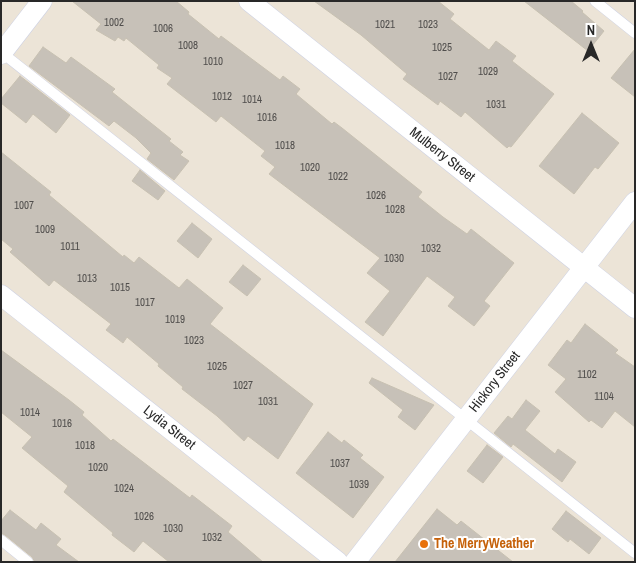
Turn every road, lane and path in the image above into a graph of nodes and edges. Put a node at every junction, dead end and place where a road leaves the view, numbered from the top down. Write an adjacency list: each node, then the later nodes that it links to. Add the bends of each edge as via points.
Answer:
1 (42, 1): 5 (street)
2 (249, 1): 7 (street, Mulberry Street)
3 (595, 1): 4 (lane)
4 (635, 33)
5 (2, 53): 10 (lane)
6 (635, 202): 7 (street, Hickory Street)
7 (584, 268): 9 (street, Mulberry Street); 10 (street, Hickory Street)
8 (1, 295): 14 (street, Lydia Street)
9 (635, 308)
10 (466, 419): 12 (lane); 15 (street, Hickory Street)
11 (1, 540): 13 (lane)
12 (635, 553)
13 (28, 562)
14 (338, 562)
15 (355, 562)

